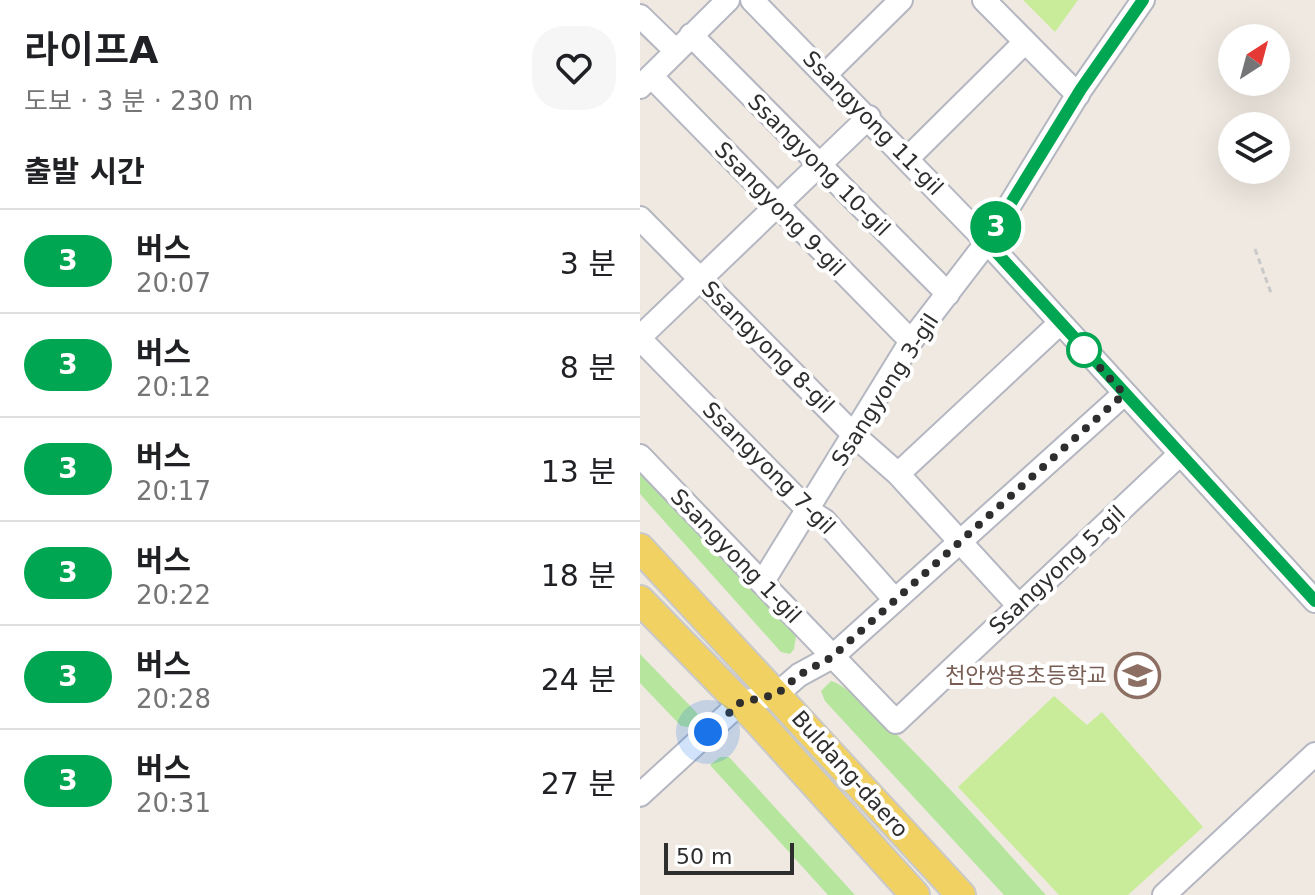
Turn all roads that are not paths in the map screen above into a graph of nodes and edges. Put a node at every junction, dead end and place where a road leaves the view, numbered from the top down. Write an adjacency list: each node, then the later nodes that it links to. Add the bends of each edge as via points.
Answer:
1 (728, 0): 8 (street)
2 (752, 0): 9 (street, Ssangyong 11-gil)
3 (901, 0): 9 (street)
4 (984, 0): 7 (street)
5 (1143, 0): 11 (street, Ssangyong 3-gil)
6 (640, 16): 8 (street)
7 (1025, 42): 11 (street); 13 (street)
8 (683, 43): 10 (street); 14 (street, Ssangyong 10-gil)
9 (827, 73): 12 (street, Ssangyong 11-gil)
10 (646, 82): 15 (street, Ssangyong 9-gil)
11 (1078, 95): 17 (street, Ssangyong 3-gil)
12 (869, 117): 13 (street, Ssangyong 11-gil); 14 (street)
13 (908, 158): 17 (street, Ssangyong 11-gil)
14 (820, 166): 15 (street); 19 (street, Ssangyong 10-gil)
15 (777, 207): 18 (street); 22 (street, Ssangyong 9-gil)
16 (640, 218): 18 (street, Ssangyong 8-gil)
17 (987, 242): 19 (street, Ssangyong 3-gil); 20 (street, Ssangyong 11-gil)
18 (701, 279): 21 (street); 24 (street, Ssangyong 8-gil)
19 (948, 294): 22 (street, Ssangyong 3-gil)
20 (1060, 323): 23 (street, Ssangyong 11-gil); 27 (street)
21 (640, 338): 28 (street, Ssangyong 7-gil)
22 (911, 341): 24 (street, Ssangyong 3-gil)
23 (1124, 394): 25 (street, Ssangyong 11-gil); 29 (street)
24 (855, 436): 27 (street, Ssangyong 8-gil); 28 (street, Ssangyong 3-gil)
25 (1180, 454): 34 (street, Ssangyong 11-gil); 35 (street, Ssangyong 5-gil)
26 (640, 456): 31 (street, Ssangyong 1-gil)
27 (898, 474): 29 (street, Ssangyong 8-gil)
28 (808, 510): 31 (street, Ssangyong 3-gil); 33 (street, Ssangyong 7-gil, via 825,521)
29 (958, 542): 33 (street); 35 (street, Ssangyong 8-gil)
30 (640, 548): 37 (main road, Buldang-daero)
31 (762, 583): 36 (street, Ssangyong 1-gil)
32 (640, 600): 37 (main road, Buldang-daero)
33 (895, 600): 36 (street)
34 (1315, 601)
35 (1019, 606): 36 (street, Ssangyong 5-gil, via 896,722)
36 (832, 657): 37 (street)
37 (760, 699): 39 (street); 40 (main road, Buldang-daero); 41 (main road, Buldang-daero)
38 (1315, 754): 42 (street)
39 (645, 781)
40 (915, 895)
41 (961, 895)
42 (1164, 895)

